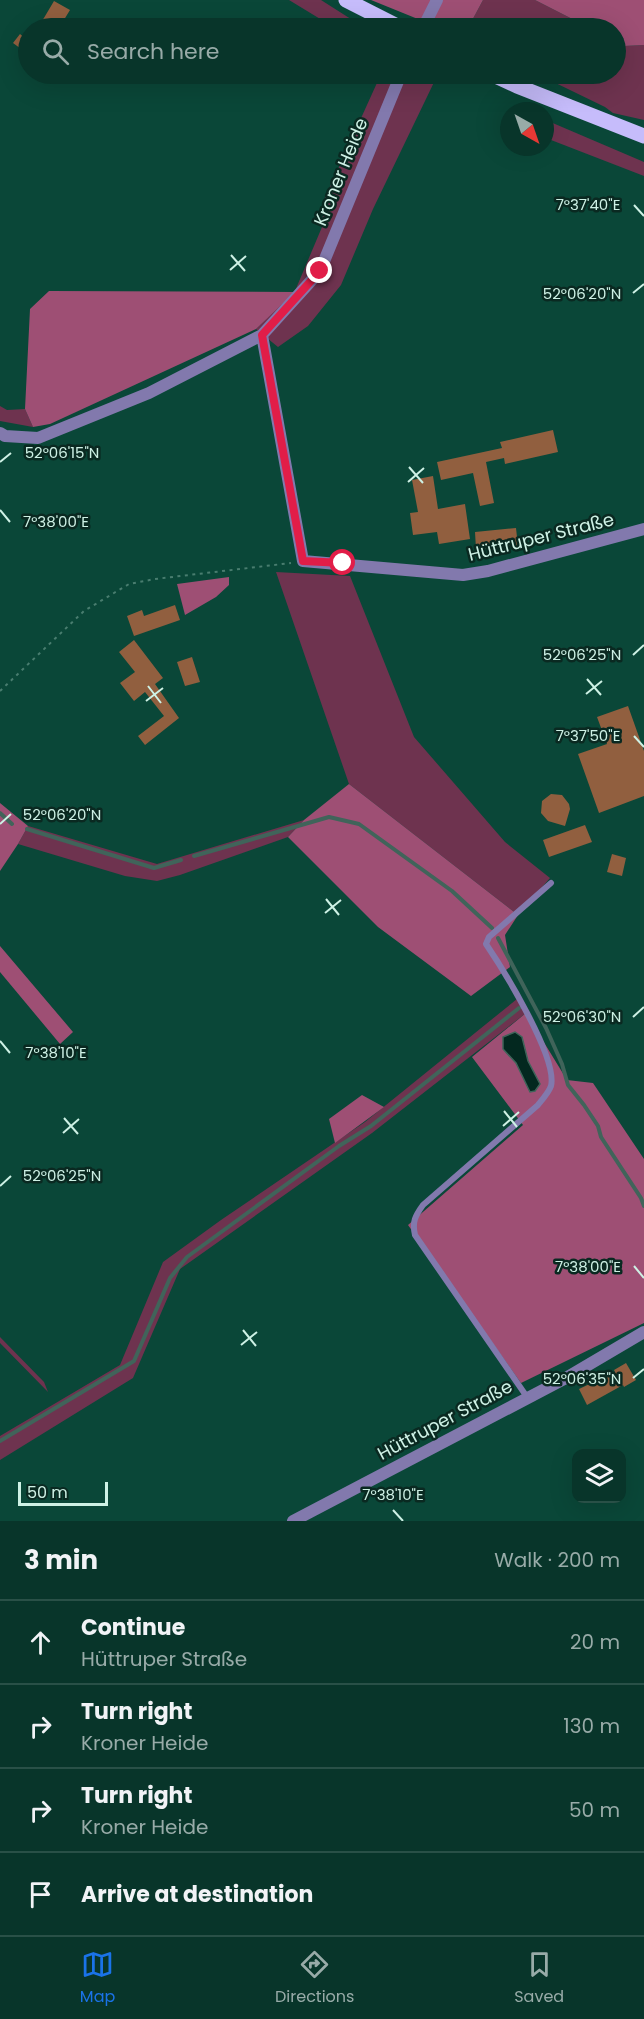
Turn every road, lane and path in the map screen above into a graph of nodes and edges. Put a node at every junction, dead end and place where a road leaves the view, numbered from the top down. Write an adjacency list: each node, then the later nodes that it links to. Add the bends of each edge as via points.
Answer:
1 (346, 0): 3 (main road)
2 (436, 3): 4 (street)
3 (381, 18)
4 (428, 18)
5 (396, 84): 8 (street, Kroner Heide, via 320,271)
6 (513, 84): 7 (main road)
7 (644, 136)
8 (262, 335): 9 (street, Kroner Heide, via 149,393 38,438); 11 (street)
9 (0, 433)
10 (644, 529): 11 (street, Hüttruper Straße, via 462,575)
11 (303, 561): 12 (path, via 129,584 84,611)
12 (0, 691)
13 (551, 883): 15 (lane, via 489,937 486,944 537,1034 550,1069 551,1086 538,1106 423,1205 413,1225 416,1235)
14 (644, 1332): 15 (street, Hüttruper Straße)
15 (527, 1397): 16 (street, Hüttruper Straße)
16 (293, 1521)

